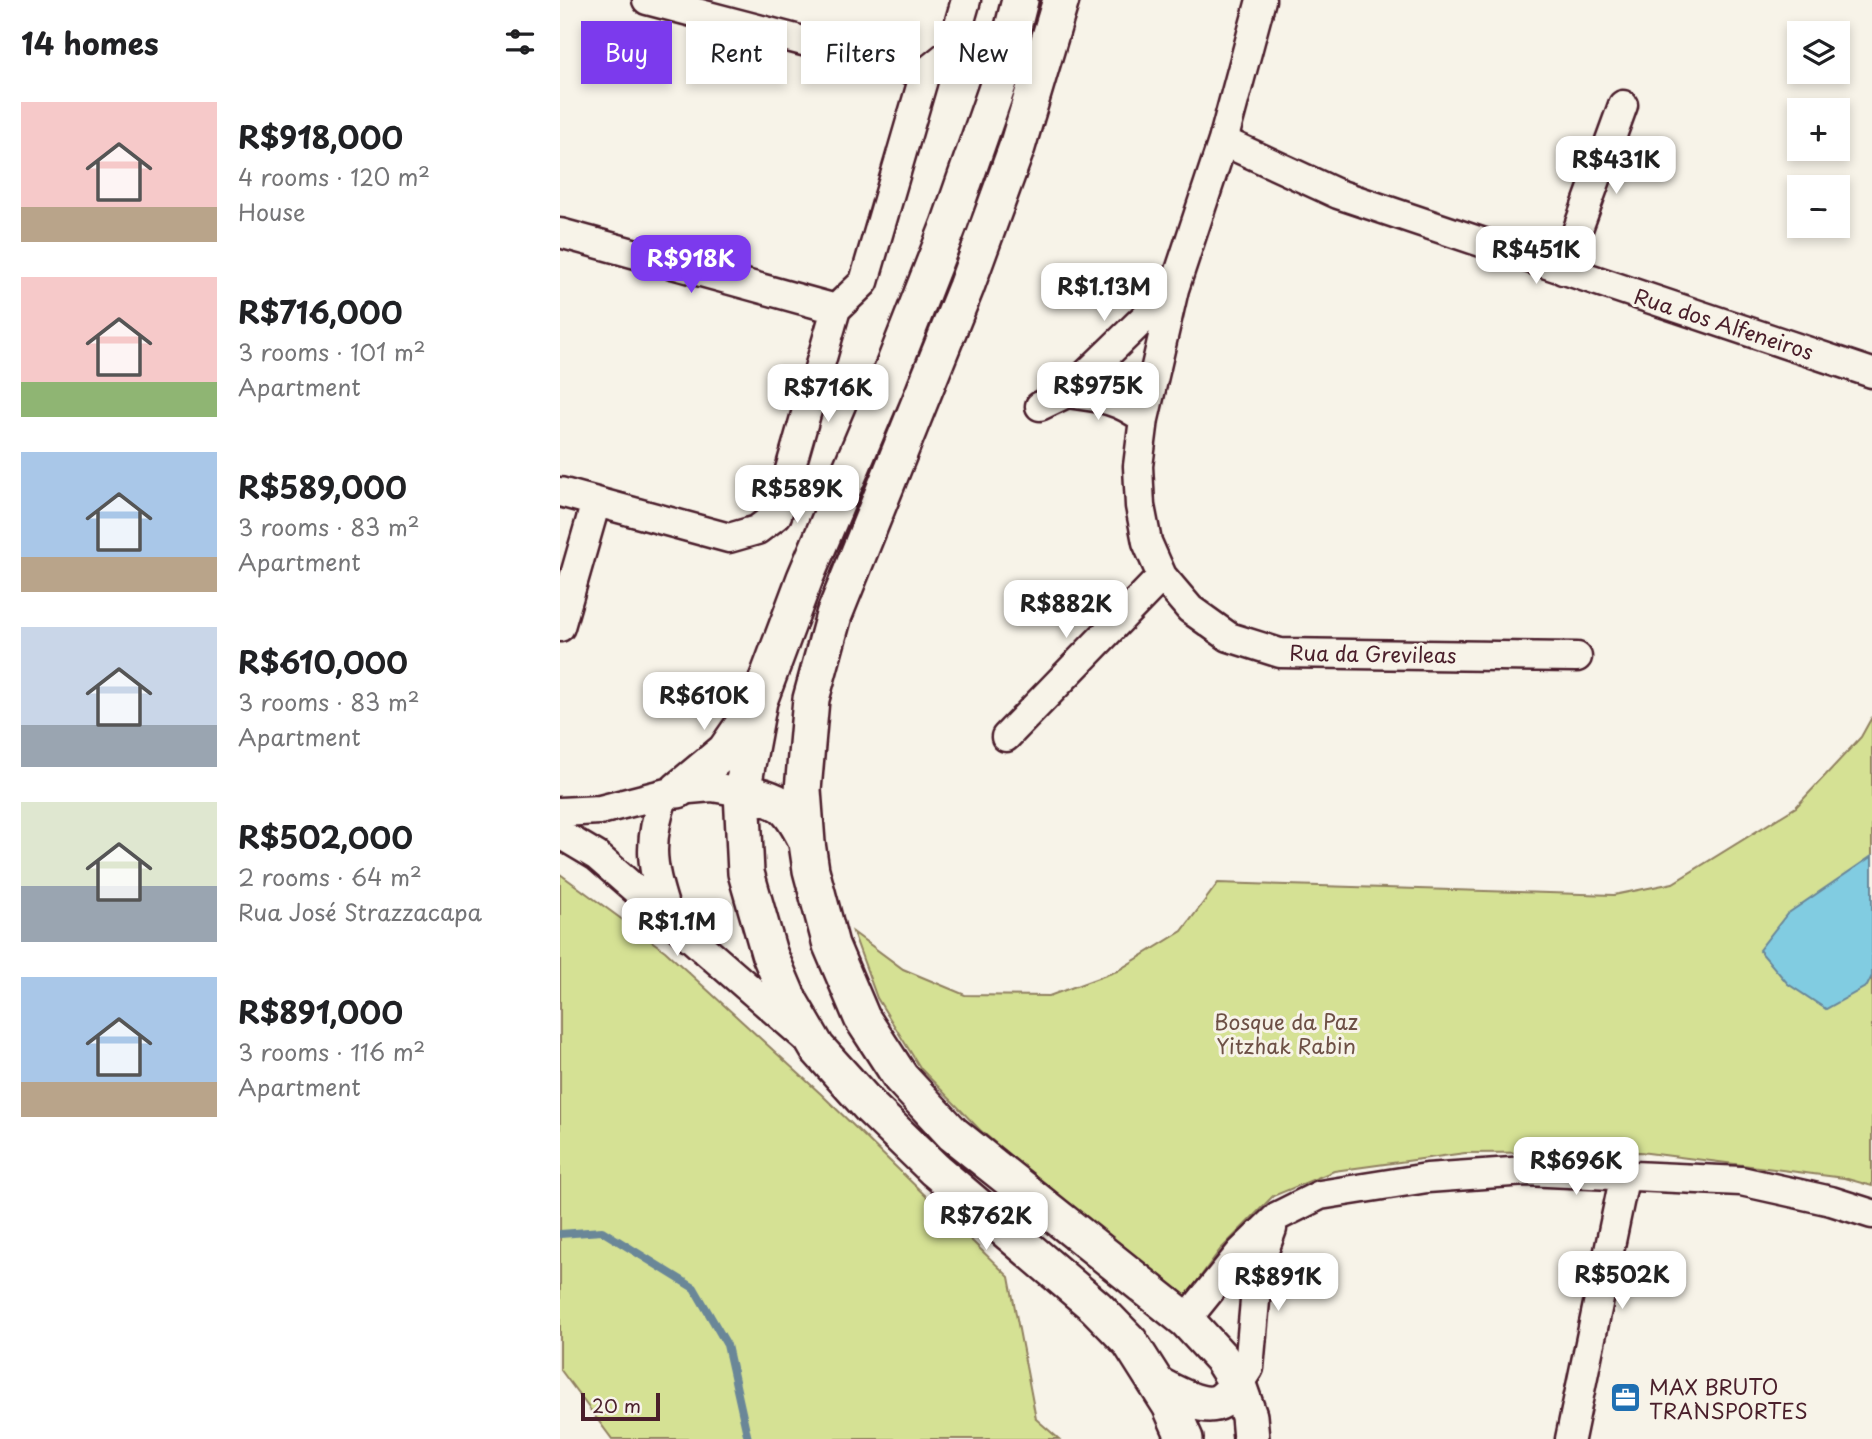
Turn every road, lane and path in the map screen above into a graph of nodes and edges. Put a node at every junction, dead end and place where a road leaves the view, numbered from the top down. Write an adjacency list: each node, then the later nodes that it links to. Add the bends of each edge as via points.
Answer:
1 (647, 0): 6 (street)
2 (966, 0): 6 (street, via 951,52)
3 (1020, 0): 22 (main road, via 1000,79 949,225)
4 (1061, 0): 28 (main road, via 1017,147 970,275 834,615 811,699 803,790)
5 (1261, 0): 8 (street, Rua da Grevileas)
6 (925, 73): 12 (street, via 864,282)
7 (1623, 105): 10 (street)
8 (1223, 141): 10 (street, Rua dos Alfeneiros, via 1338,194); 11 (street, Rua da Grevileas)
9 (560, 233): 12 (street)
10 (1563, 270): 13 (street, Rua dos Alfeneiros)
11 (1174, 289): 14 (street); 16 (street, Rua da Grevileas)
12 (836, 309): 18 (street, via 777,515 757,530 729,538)
13 (1872, 373)
14 (1068, 393): 15 (street); 16 (street, via 1127,406)
15 (1040, 406)
16 (1144, 419): 19 (street, Rua da Grevileas, via 1138,466 1140,506 1147,542)
17 (560, 492): 18 (street)
18 (596, 502): 20 (street)
19 (1162, 576): 21 (street, Rua da Grevileas, via 1190,610 1230,637 1280,653); 23 (street)
20 (560, 627)
21 (1577, 657)
22 (759, 701): 24 (main road); 25 (main road, via 725,751)
23 (1006, 737)
24 (742, 792): 25 (street, via 712,787); 28 (main road, via 779,802 794,816); 30 (main road, via 749,887 769,953)
25 (671, 793): 26 (street, via 600,810); 29 (street, via 654,823 651,848 655,880)
26 (560, 812)
27 (560, 834): 29 (street, via 597,856)
28 (807, 843): 34 (main road, via 831,945 862,1018 901,1078 953,1134)
29 (668, 919): 30 (street)
30 (817, 1048): 35 (main road, via 934,1169 1096,1307 1130,1342)
31 (1625, 1174): 32 (street, via 1741,1181); 33 (street, via 1527,1171 1427,1178 1320,1195); 39 (street)
32 (1872, 1214)
33 (1278, 1216): 34 (street, via 1241,1252); 36 (street, via 1258,1267 1249,1368)
34 (1186, 1320): 36 (main road, via 1221,1358)
35 (1158, 1385): 36 (main road, via 1209,1404 1220,1402); 37 (main road)
36 (1238, 1385): 38 (main road)
37 (1185, 1439)
38 (1251, 1439)
39 (1570, 1439)

